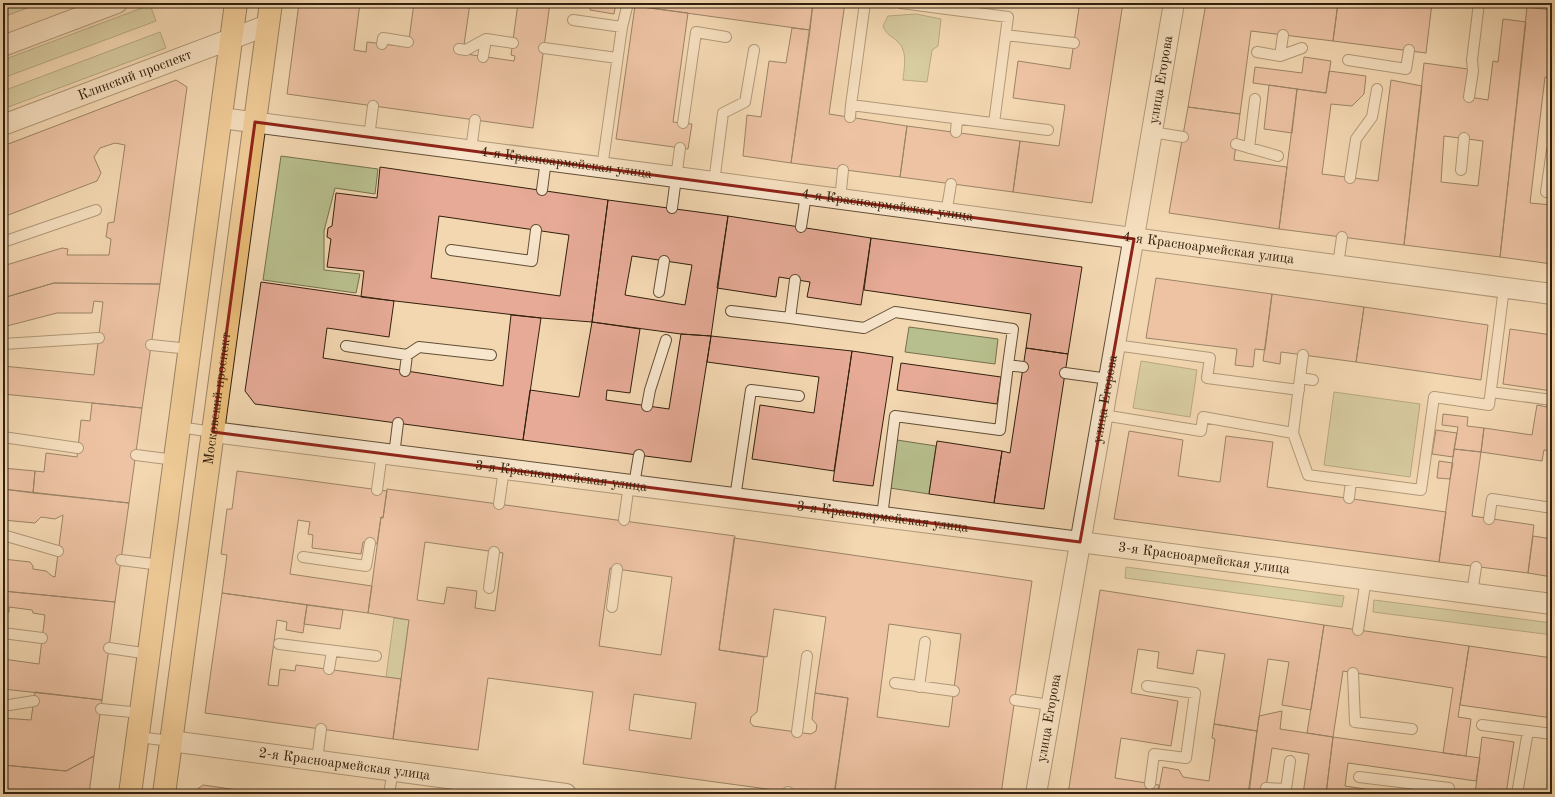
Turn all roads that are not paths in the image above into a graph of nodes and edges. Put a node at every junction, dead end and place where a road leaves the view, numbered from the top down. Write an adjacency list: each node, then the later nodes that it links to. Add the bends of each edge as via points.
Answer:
1 (117, 3): 22 (street)
2 (236, 3): 16 (main road)
3 (260, 3): 11 (lane)
4 (271, 3): 11 (main road, Московский проспект)
5 (628, 3): 12 (lane)
6 (865, 3): 36 (lane)
7 (902, 3): 13 (lane, via 1008,17)
8 (1174, 3): 48 (street, улица Егорова)
9 (1479, 3): 34 (lane)
10 (572, 20): 12 (lane)
11 (268, 25): 16 (street, Клинский проспект); 42 (main road, Московский проспект)
12 (622, 26): 31 (lane)
13 (1006, 35): 20 (lane); 44 (lane)
14 (1283, 35): 29 (lane)
15 (726, 37): 43 (lane, via 696,32)
16 (232, 39): 39 (main road); 45 (street, Клинский проспект)
17 (486, 39): 19 (lane); 25 (lane, via 466,50); 30 (lane)
18 (408, 42): 21 (lane, via 383,38)
19 (513, 43)
20 (1074, 43)
21 (382, 44)
22 (3, 46)
23 (544, 48): 31 (lane)
24 (1302, 48): 29 (lane)
25 (459, 49)
26 (754, 50): 64 (lane, via 745,102 723,113)
27 (1409, 50): 32 (lane, via 1406,69)
28 (1257, 52): 29 (lane)
29 (1280, 56)
30 (484, 57)
31 (617, 58): 59 (lane)
32 (1348, 60)
33 (1377, 89): 63 (lane, via 1372,116 1356,139)
34 (1469, 97)
35 (1255, 99): 54 (lane)
36 (851, 105): 38 (lane); 40 (lane)
37 (373, 106): 49 (lane)
38 (850, 117)
39 (222, 118): 42 (street, 4-я Красноармейская улица); 93 (main road)
40 (957, 119): 44 (lane); 47 (lane)
41 (475, 120): 55 (lane)
42 (255, 122): 49 (street, 4-я Красноармейская улица); 112 (main road, Московский проспект)
43 (683, 123)
44 (994, 123): 46 (lane)
45 (3, 125)
46 (1048, 130)
47 (956, 132)
48 (1152, 132): 50 (lane); 76 (street, улица Егорова)
49 (369, 137): 55 (street, 4-я Красноармейская улица)
50 (1183, 137)
51 (1464, 138): 61 (lane)
52 (1236, 144): 54 (lane)
53 (680, 148): 62 (lane)
54 (1249, 148): 57 (lane)
55 (471, 150): 58 (street, 4-я Красноармейская улица)
56 (1552, 150): 67 (lane, via 1546,192)
57 (1278, 156)
58 (546, 160): 59 (street, 4-я Красноармейская улица); 66 (lane)
59 (602, 168): 62 (street, 4-я Красноармейская улица)
60 (844, 170): 69 (lane)
61 (1461, 170)
62 (676, 177): 64 (street, 4-я Красноармейская улица); 70 (lane)
63 (1350, 178)
64 (714, 182): 68 (street, 4-я Красноармейская улица)
65 (951, 184): 72 (lane)
66 (542, 190)
67 (1552, 192)
68 (806, 195): 69 (street, 4-я Красноармейская улица); 73 (lane)
69 (840, 200): 72 (street, 4-я Красноармейская улица)
70 (672, 208)
71 (96, 210): 77 (lane)
72 (946, 214): 76 (street, 4-я Красноармейская улица)
73 (801, 227)
74 (536, 230): 78 (lane, via 532,262)
75 (1342, 237): 80 (lane)
76 (1134, 239): 80 (street, 4-я Красноармейская улица); 91 (street, улица Егорова)
77 (3, 242)
78 (451, 250)
79 (664, 261): 83 (lane)
80 (1338, 265): 82 (street, 4-я Красноармейская улица)
81 (794, 280): 86 (lane)
82 (1504, 288): 84 (street, 4-я Красноармейская улица); 105 (lane)
83 (659, 292)
84 (1552, 294)
85 (731, 311): 86 (lane)
86 (790, 318): 97 (lane, via 864,328 895,312 1013,328)
87 (99, 338): 89 (lane)
88 (666, 340): 108 (lane)
89 (3, 344)
90 (151, 344): 93 (lane)
91 (1115, 345): 102 (street, улица Егорова); 104 (lane, via 1210,358 1207,378)
92 (346, 346): 94 (lane)
93 (190, 349): 111 (main road)
94 (407, 355): 95 (lane, via 419,347); 99 (lane)
95 (491, 355)
96 (1303, 355): 101 (lane)
97 (1008, 365): 98 (lane); 128 (lane, via 1000,430 895,416)
98 (1023, 367)
99 (405, 371)
100 (1065, 372): 102 (lane)
101 (1300, 378): 103 (lane); 104 (lane)
102 (1109, 379): 109 (street, улица Егорова)
103 (1313, 380)
104 (1298, 390): 113 (lane)
105 (1491, 392): 107 (lane); 121 (lane, via 1489,405 1434,397 1421,490)
106 (799, 396): 124 (lane, via 751,390)
107 (1552, 400)
108 (647, 406)
109 (1103, 415): 113 (lane, via 1201,431 1203,417); 132 (street, улица Егорова)
110 (398, 423): 116 (lane)
111 (179, 427): 112 (lane); 119 (main road)
112 (213, 432): 116 (street, 3-я Красноармейская улица); 175 (main road, Московский проспект)
113 (1293, 432): 121 (lane, via 1308,474)
114 (3, 436): 115 (lane)
115 (78, 448)
116 (388, 454): 120 (street, 3-я Красноармейская улица); 123 (lane)
117 (136, 455): 119 (lane)
118 (639, 455): 122 (lane)
119 (175, 460): 138 (main road)
120 (504, 469): 122 (street, 3-я Красноармейская улица); 126 (lane)
121 (1351, 481): 125 (lane)
122 (632, 485): 124 (street, 3-я Красноармейская улица); 130 (lane)
123 (377, 490)
124 (736, 498): 128 (street, 3-я Красноармейская улица)
125 (1349, 498)
126 (500, 504)
127 (1552, 508): 129 (lane, via 1492,499)
128 (882, 516): 132 (street, 3-я Красноармейская улица)
129 (1490, 519)
130 (624, 520)
131 (3, 535): 134 (lane)
132 (1080, 542): 141 (street, 3-я Красноармейская улица); 164 (street, улица Егорова)
133 (370, 543): 136 (lane, via 366,566)
134 (58, 551)
135 (494, 552): 142 (lane)
136 (303, 557)
137 (121, 560): 138 (lane)
138 (161, 565): 153 (main road)
139 (1476, 566): 143 (lane)
140 (617, 569): 145 (lane)
141 (1366, 579): 143 (street, 3-я Красноармейская улица); 146 (lane)
142 (489, 588)
143 (1472, 593): 144 (street, 3-я Красноармейская улица)
144 (1552, 604)
145 (612, 607)
146 (1358, 630)
147 (3, 633): 148 (lane)
148 (42, 638)
149 (925, 642): 160 (lane)
150 (279, 644): 152 (lane)
151 (109, 648): 153 (lane)
152 (332, 651): 154 (lane); 156 (lane)
153 (149, 654): 167 (main road)
154 (376, 656)
155 (807, 656): 172 (lane)
156 (329, 670)
157 (1353, 673): 170 (lane, via 1355,722)
158 (895, 683): 160 (lane)
159 (1147, 686): 180 (lane, via 1194,693 1186,758 1154,754)
160 (919, 687): 161 (lane)
161 (954, 691)
162 (1015, 700): 164 (lane)
163 (34, 701): 165 (lane)
164 (1051, 705): 187 (street, улица Егорова)
165 (3, 706)
166 (101, 709): 167 (lane)
167 (141, 713): 174 (main road)
168 (1482, 725): 171 (lane)
169 (321, 729): 176 (lane)
170 (1412, 729)
171 (1528, 731): 173 (lane); 189 (lane)
172 (797, 732)
173 (1552, 734)
174 (138, 737): 175 (lane); 183 (main road)
175 (171, 741): 176 (street, 2-я Красноармейская улица); 184 (main road, Московский проспект)
176 (317, 760): 178 (street, 2-я Красноармейская улица)
177 (1290, 761): 181 (lane, via 1286,789)
178 (393, 770): 182 (street, 2-я Красноармейская улица); 185 (lane)
179 (1359, 777): 188 (lane, via 1449,788)
180 (1150, 784)
181 (1266, 788)
182 (489, 789): 186 (street, 2-я Красноармейская улица)
183 (130, 794)
184 (164, 794)
185 (389, 794)
186 (566, 794)
187 (1036, 794)
188 (1448, 794)
189 (1517, 794)

